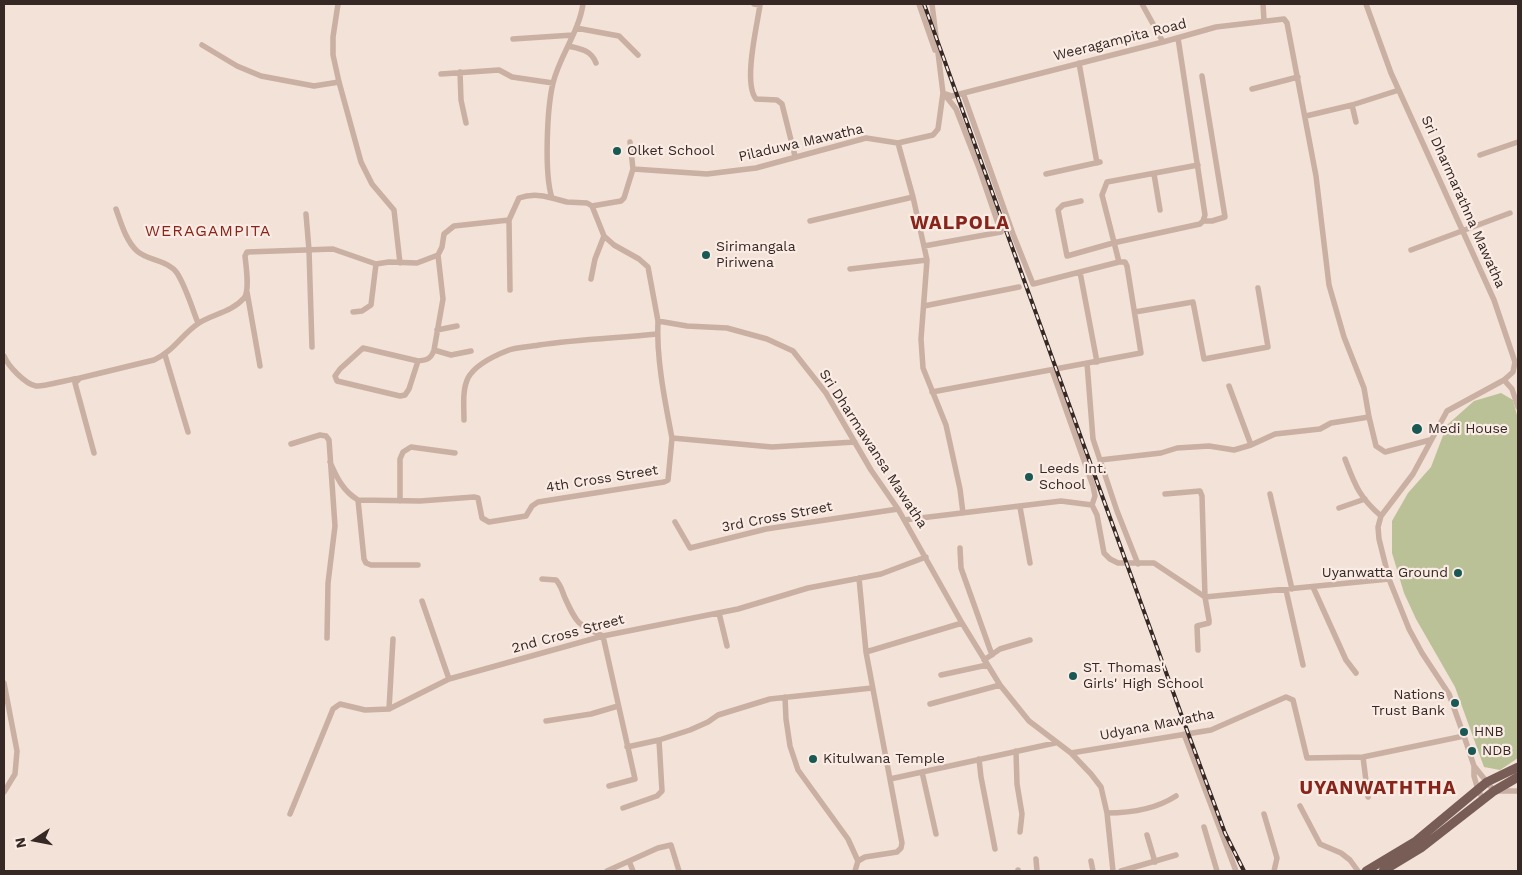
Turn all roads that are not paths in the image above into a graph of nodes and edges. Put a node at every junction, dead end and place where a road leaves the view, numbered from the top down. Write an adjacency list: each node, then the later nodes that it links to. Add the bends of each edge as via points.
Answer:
1 (338, 4): 24 (street, via 333,55)
2 (583, 4): 10 (street)
3 (754, 4): 38 (street, via 760,6 750,73 753,95 756,99 777,100 782,104)
4 (919, 4): 28 (street, via 937,58)
5 (932, 4): 28 (street)
6 (1142, 4): 14 (street)
7 (1263, 4): 9 (street)
8 (1366, 4): 27 (street, Sri Dharmarathna Mawatha)
9 (1264, 21): 12 (street, Weeragampita Road, via 1216,27); 23 (street, Weeragampita Road, via 1284,19 1287,23)
10 (576, 28): 11 (street); 17 (street, via 618,36)
11 (573, 35): 13 (street); 16 (street)
12 (1178, 38): 14 (street, Weeragampita Road); 39 (street)
13 (513, 39)
14 (1163, 42): 19 (street, Weeragampita Road)
15 (202, 45): 24 (street, via 261,76 314,86)
16 (568, 46): 18 (street, via 593,55); 25 (street)
17 (638, 54)
18 (596, 63)
19 (1079, 63): 29 (street, Weeragampita Road); 41 (street, via 1099,162)
20 (460, 72): 21 (street); 25 (street, via 499,70 512,77); 33 (street)
21 (441, 74)
22 (1202, 76): 53 (street, via 1225,217)
23 (1298, 76): 26 (street); 31 (street)
24 (339, 82): 63 (street, via 361,162 372,184 394,210)
25 (553, 83): 44 (street, via 548,127 548,187)
26 (1252, 89)
27 (1399, 90): 30 (street); 54 (street, Sri Dharmarathna Mawatha)
28 (943, 93): 29 (street, Weeragampita Road, via 952,96); 36 (street, Piladuwa Mawatha, via 938,129 933,135); 57 (street, via 956,109 1001,232)
29 (963, 93): 66 (street, via 1033,284)
30 (1352, 105): 31 (street); 32 (street)
31 (1306, 116): 98 (street, via 1329,285 1344,337 1364,388)
32 (1356, 122)
33 (466, 123)
34 (630, 142): 40 (street)
35 (1518, 142): 37 (street)
36 (898, 143): 38 (street, Piladuwa Mawatha, via 866,138); 43 (street)
37 (1480, 155)
38 (796, 156): 40 (street, Piladuwa Mawatha, via 756,168 707,174)
39 (1198, 165): 42 (street); 53 (street, via 1205,215)
40 (633, 168): 46 (street, via 621,201)
41 (1046, 174)
42 (1154, 174): 48 (street); 56 (street, via 1107,182 1102,195)
43 (913, 197): 52 (street); 57 (street)
44 (552, 198): 46 (street); 51 (street, via 519,198)
45 (1081, 201): 56 (street, via 1063,205 1058,210 1067,256)
46 (592, 206): 55 (street)
47 (116, 209): 76 (street, via 127,238 136,250 176,272)
48 (1160, 210)
49 (1510, 213): 54 (street)
50 (306, 214): 58 (street)
51 (509, 220): 60 (street, via 454,226 444,234); 70 (street)
52 (810, 221)
53 (1203, 221): 56 (street)
54 (1461, 231): 59 (street); 90 (street, Sri Dharmarathna Mawatha, via 1494,300 1515,362)
55 (604, 236): 67 (street); 75 (street, via 648,267)
56 (1113, 243): 62 (street)
57 (924, 246): 61 (street)
58 (309, 250): 64 (street, via 333,249); 71 (street, via 247,252); 80 (street)
59 (1411, 250)
60 (438, 255): 63 (street, via 417,263); 78 (street, via 443,299)
61 (927, 260): 65 (street); 72 (street)
62 (1119, 262): 66 (street); 74 (street, via 1125,262 1127,266)
63 (400, 263): 64 (street)
64 (376, 264): 73 (street, via 370,305 362,311)
65 (850, 269)
66 (1080, 272): 86 (street)
67 (591, 280)
68 (1019, 286): 72 (street)
69 (1258, 288): 74 (street, via 1268,347 1204,359 1193,302)
70 (510, 290)
71 (247, 292): 76 (street, via 230,309); 88 (street)
72 (924, 306): 95 (street, via 923,368)
73 (353, 312)
74 (1135, 312): 86 (street, via 1141,353)
75 (658, 321): 79 (street); 103 (street, Sri Dharmawansa Mawatha, via 727,328 767,339 793,351 826,393)
76 (198, 323): 83 (street)
77 (457, 326): 78 (street)
78 (437, 330): 81 (street)
79 (657, 334): 99 (street, via 552,343 497,355 468,378); 101 (street)
80 (312, 347)
81 (434, 350): 82 (street, via 451,355); 85 (street, via 428,360)
82 (471, 351)
83 (165, 355): 91 (street); 100 (street)
84 (4, 356): 91 (street, via 8,364 36,386)
85 (418, 361): 85 (street, via 363,348 335,376 337,381 400,396 409,389)
86 (1097, 362): 87 (street)
87 (1087, 363): 89 (street); 109 (street, via 1093,439)
88 (260, 366)
89 (1052, 370): 95 (street); 116 (street, via 1093,486 1095,496)
90 (1513, 372): 92 (street); 94 (street, Sri Dharmarathna Mawatha)
91 (80, 378): 106 (street, via 75,383)
92 (1504, 380): 94 (street); 102 (street, via 1447,411)
93 (1229, 386): 105 (street)
94 (1512, 389): 96 (street)
95 (932, 392): 120 (street, via 946,425)
96 (1517, 396): 97 (street)
97 (1518, 407)
98 (1368, 417): 102 (street, via 1376,446 1385,452); 105 (street, via 1331,423 1320,429 1275,434)
99 (464, 420)
100 (188, 432)
101 (672, 438): 103 (street, via 772,447); 115 (street, 4th Cross Street, via 668,480 538,502 526,516 486,522 482,518 478,498 474,497)
102 (1430, 440): 121 (street, via 1413,474)
103 (855, 442): 119 (street, Sri Dharmawansa Mawatha)
104 (291, 444): 110 (street, via 326,436)
105 (1251, 445): 109 (street, via 1234,450 1209,446 1177,448)
106 (94, 453)
107 (455, 453): 115 (street, via 411,447 403,452 400,459)
108 (1345, 459): 114 (street, via 1355,486)
109 (1100, 460): 127 (street)
110 (330, 462): 113 (street, via 341,485); 139 (street, via 335,526 328,583)
111 (1165, 494): 134 (street, via 1200,491 1202,496)
112 (1270, 494): 133 (street)
113 (358, 500): 115 (street, 4th Cross Street); 128 (street, via 366,563)
114 (1365, 500): 118 (street); 121 (street)
115 (400, 501)
116 (1092, 505): 117 (street, via 1061,501); 127 (street, via 1098,516 1104,553 1118,563)
117 (1020, 507): 120 (street); 126 (street)
118 (1339, 508)
119 (898, 509): 122 (street, Sri Dharmawansa Mawatha); 123 (street, 3rd Cross Street, via 766,529 690,548)
120 (963, 513): 122 (street)
121 (1381, 516): 131 (street, via 1378,539)
122 (904, 520): 125 (street, Sri Dharmawansa Mawatha)
123 (675, 522)
124 (960, 548): 145 (street, via 961,568)
125 (926, 557): 129 (street, 2nd Cross Street, via 881,574); 137 (street, Sri Dharmawansa Mawatha)
126 (1030, 563)
127 (1138, 564): 134 (street, via 1154,563)
128 (418, 565)
129 (859, 578): 136 (street, 2nd Cross Street, via 808,588); 144 (street)
130 (542, 579): 138 (street, via 556,580 576,620)
131 (1389, 579): 132 (street); 160 (street, via 1409,630 1449,694)
132 (1313, 587): 133 (street); 148 (street, via 1346,660)
133 (1289, 589): 134 (street); 147 (street)
134 (1205, 597): 143 (street, via 1209,623 1197,626)
135 (422, 601): 150 (street)
136 (719, 613): 138 (street, 2nd Cross Street); 142 (street)
137 (962, 623): 144 (street); 146 (street, Sri Dharmawansa Mawatha)
138 (603, 636): 150 (street, 2nd Cross Street); 156 (street)
139 (327, 638)
140 (393, 639): 157 (street)
141 (1030, 640): 145 (street, via 1000,649)
142 (727, 646)
143 (1198, 650)
144 (866, 652): 153 (street)
145 (992, 655): 146 (street)
146 (986, 662): 149 (street); 152 (street, Sri Dharmawansa Mawatha)
147 (1303, 665)
148 (1356, 673)
149 (941, 674)
150 (449, 679): 157 (street, 2nd Cross Street)
151 (4, 683): 178 (street, via 16,751 15,774)
152 (1000, 685): 155 (street); 162 (street, Sri Dharmawansa Mawatha, via 1029,720)
153 (872, 688): 154 (street); 172 (street)
154 (785, 697): 161 (street, via 718,715 690,730); 195 (street, via 790,746 798,770 848,839)
155 (930, 704)
156 (618, 706): 158 (street); 163 (street)
157 (389, 709): 185 (street, 2nd Cross Street, via 365,710 340,704 333,709)
158 (546, 721)
159 (1184, 734): 165 (street, Udyana Mawatha); 166 (street, Udyana Mawatha, via 1211,730 1286,697 1293,700 1307,758); 207 (street)
160 (1464, 736): 166 (street, Udyana Mawatha); 168 (street)
161 (659, 740): 163 (street); 183 (street, via 662,791 657,796)
162 (1056, 742): 164 (street); 165 (street, Sri Dharmawansa Mawatha)
163 (627, 747): 174 (street, via 636,779)
164 (1016, 751): 167 (street); 188 (street, via 1022,814)
165 (1071, 753): 184 (street, Sri Dharmawansa Mawatha, via 1101,787)
166 (1363, 757): 180 (street)
167 (979, 759): 170 (street); 191 (street)
168 (1474, 766): 173 (street); 175 (street)
169 (1518, 767): 173 (main road)
170 (922, 772): 172 (street); 189 (street)
171 (1518, 777): 176 (main road)
172 (890, 779): 195 (street, via 901,848 897,852)
173 (1487, 782): 175 (main road); 176 (street)
174 (609, 786)
175 (1478, 790): 181 (street); 210 (main road, via 1416,840)
176 (1494, 791): 177 (street); 181 (main road)
177 (1518, 791)
178 (4, 792)
179 (1176, 796): 184 (street, via 1127,813)
180 (1368, 796)
181 (1483, 799): 211 (main road, via 1421,848)
182 (1300, 806): 209 (street, via 1320,844 1341,853)
183 (623, 808)
184 (1107, 813): 204 (street, Sri Dharmawansa Mawatha)
185 (290, 814)
186 (1264, 814): 208 (street, via 1277,858)
187 (1204, 827): 206 (street)
188 (1020, 832)
189 (936, 834)
190 (1147, 835): 197 (street)
191 (995, 849)
192 (1176, 855): 197 (street)
193 (1036, 859): 202 (street)
194 (629, 861): 198 (street); 199 (street); 200 (street, via 671,845)
195 (858, 861): 201 (street)
196 (1091, 861): 203 (street)
197 (1155, 862): 205 (street)
198 (607, 871)
199 (633, 871)
200 (679, 871)
201 (855, 871)
202 (1037, 871)
203 (1093, 871)
204 (1113, 871)
205 (1121, 871)
206 (1217, 871)
207 (1236, 871)
208 (1274, 871)
209 (1358, 871)
210 (1366, 871)
211 (1383, 871)

